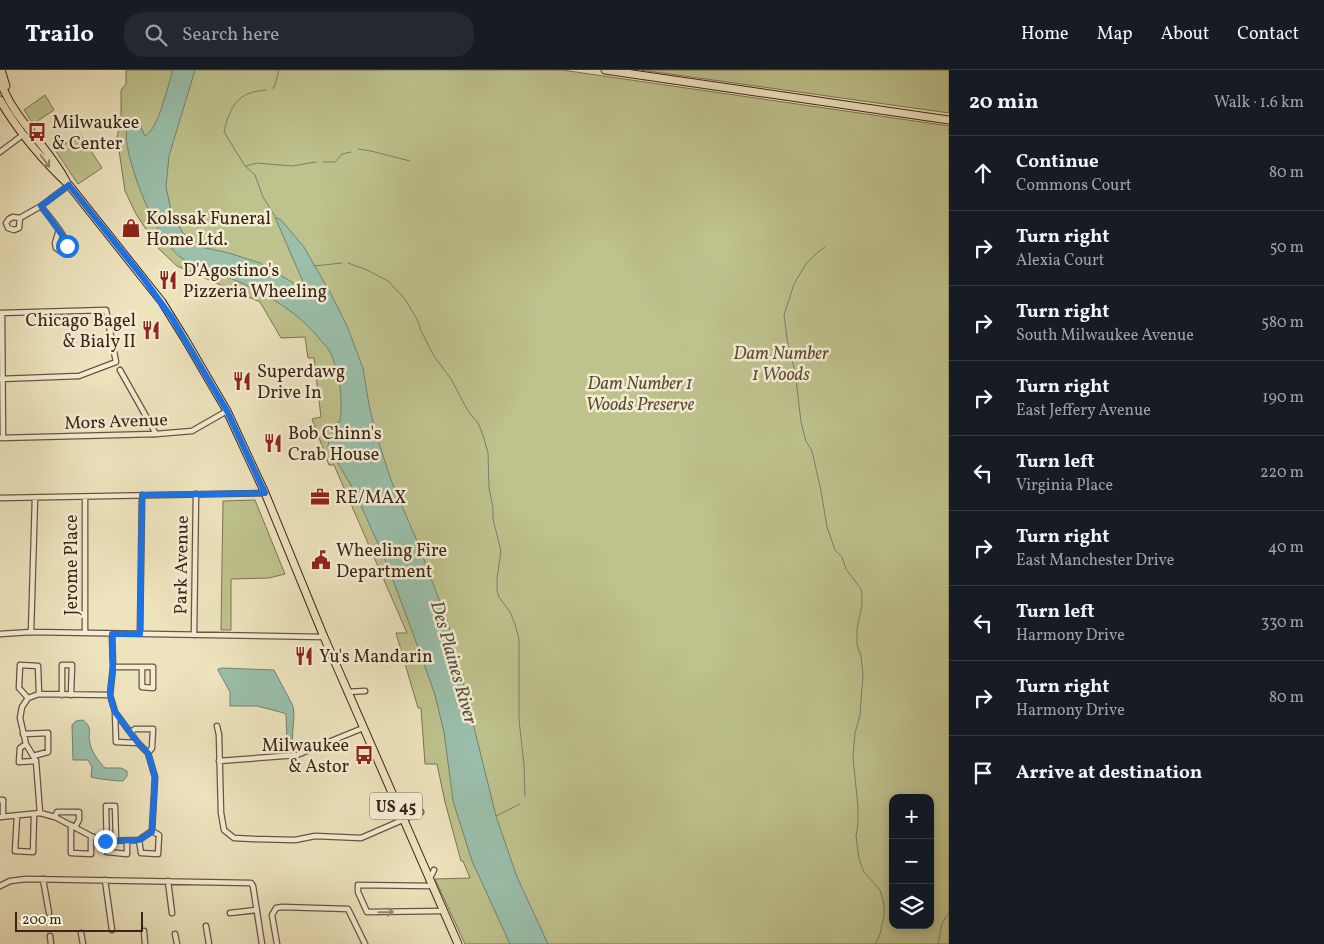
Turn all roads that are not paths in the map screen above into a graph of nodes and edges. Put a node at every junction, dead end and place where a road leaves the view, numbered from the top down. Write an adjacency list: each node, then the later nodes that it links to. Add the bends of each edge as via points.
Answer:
1 (2, 70): 5 (main road)
2 (605, 70): 6 (main road)
3 (0, 80): 5 (main road, US 45)
4 (0, 100): 7 (main road, US 45)
5 (12, 105): 9 (main road, US 45, via 59,166)
6 (949, 120)
7 (24, 134): 8 (street); 9 (main road, US 45, one-way to 9, via 52,170)
8 (0, 152)
9 (69, 185): 10 (street); 16 (main road, US 45, via 162,302)
10 (41, 206): 11 (street); 12 (street)
11 (20, 218)
12 (59, 230): 12 (street, via 67,242 65,250 60,251 55,243)
13 (1, 313): 15 (street); 15 (street, via 106,310 116,362 79,376)
14 (120, 370): 17 (street)
15 (1, 379): 18 (street)
16 (227, 411): 17 (street, Mors Avenue, via 192,431); 19 (main road, US 45)
17 (156, 434): 18 (street, Mors Avenue)
18 (1, 438)
19 (265, 493): 20 (street); 31 (main road, US 45)
20 (196, 494): 21 (street); 30 (street, Park Avenue)
21 (142, 495): 22 (street); 29 (street)
22 (86, 497): 24 (street); 26 (street, Jerome Place)
23 (0, 498): 24 (street)
24 (35, 498): 25 (street)
25 (31, 632): 26 (street); 27 (street)
26 (85, 633): 28 (street)
27 (0, 634)
28 (112, 634): 29 (street); 32 (street)
29 (140, 634): 30 (street)
30 (194, 636): 31 (street)
31 (324, 637): 35 (main road, US 45)
32 (113, 667): 33 (street); 39 (street)
33 (142, 667): 33 (street, via 153,667 153,688 142,687)
34 (365, 690): 35 (street)
35 (347, 692): 43 (main road, US 45)
36 (39, 694): 37 (street); 40 (street); 40 (street, via 38,666 20,665 19,688)
37 (62, 695): 38 (street); 38 (street, via 62,665 72,666)
38 (71, 695): 39 (street)
39 (110, 695): 41 (street)
40 (28, 698): 45 (street, via 20,718)
41 (115, 712): 44 (street); 46 (street, via 116,742)
42 (217, 726): 51 (street)
43 (363, 728): 51 (street, via 297,755); 52 (main road, US 45)
44 (131, 732): 46 (street); 48 (street, via 153,728 152,748)
45 (23, 734): 47 (street); 49 (street, via 48,733 48,752)
46 (138, 743): 48 (street)
47 (26, 744): 49 (street); 50 (street, via 20,748 19,762)
48 (148, 753): 63 (street, via 155,777)
49 (33, 756): 50 (street)
50 (36, 761): 56 (street)
51 (219, 761): 61 (street, via 224,830 234,838 361,838)
52 (378, 764): 53 (street); 61 (main road, US 45)
53 (387, 765)
54 (0, 800): 59 (street, via 3,800)
55 (421, 812): 61 (street)
56 (40, 813): 57 (street); 60 (street)
57 (34, 814): 58 (street); 58 (street, via 33,852 15,851)
58 (17, 816): 59 (street)
59 (2, 817)
60 (55, 817): 62 (street); 62 (street, via 58,812 79,812 79,820)
61 (402, 819): 73 (main road, US 45)
62 (73, 826): 64 (street); 64 (street, via 71,853 91,854)
63 (152, 832): 65 (street); 65 (street, via 158,835 158,854 141,853)
64 (91, 836): 66 (street)
65 (139, 840): 68 (street)
66 (105, 841): 67 (street); 67 (street, via 106,806 116,806); 68 (street, via 107,852 127,854)
67 (116, 841): 68 (street)
68 (127, 841)
69 (434, 870): 73 (street)
70 (43, 879): 71 (street); 74 (street, via 19,880); 77 (street)
71 (105, 880): 72 (street); 81 (street)
72 (168, 881): 75 (street, via 251,884); 78 (street)
73 (430, 883): 76 (main road, US 45); 76 (street, one-way to 76, via 358,885 358,892 367,912)
74 (0, 886)
75 (257, 910): 79 (street); 91 (street)
76 (442, 911): 94 (main road, US 45)
77 (49, 913)
78 (172, 913)
79 (230, 913)
80 (206, 926): 90 (street)
81 (112, 930)
82 (144, 931): 88 (street)
83 (81, 933): 87 (street)
84 (175, 934): 89 (street)
85 (50, 936): 86 (street)
86 (51, 944)
87 (83, 944)
88 (145, 944)
89 (177, 944)
90 (209, 944)
91 (262, 944)
92 (277, 944): 93 (street, via 272,915 276,908 282,907 348,909)
93 (365, 944)
94 (458, 944)

